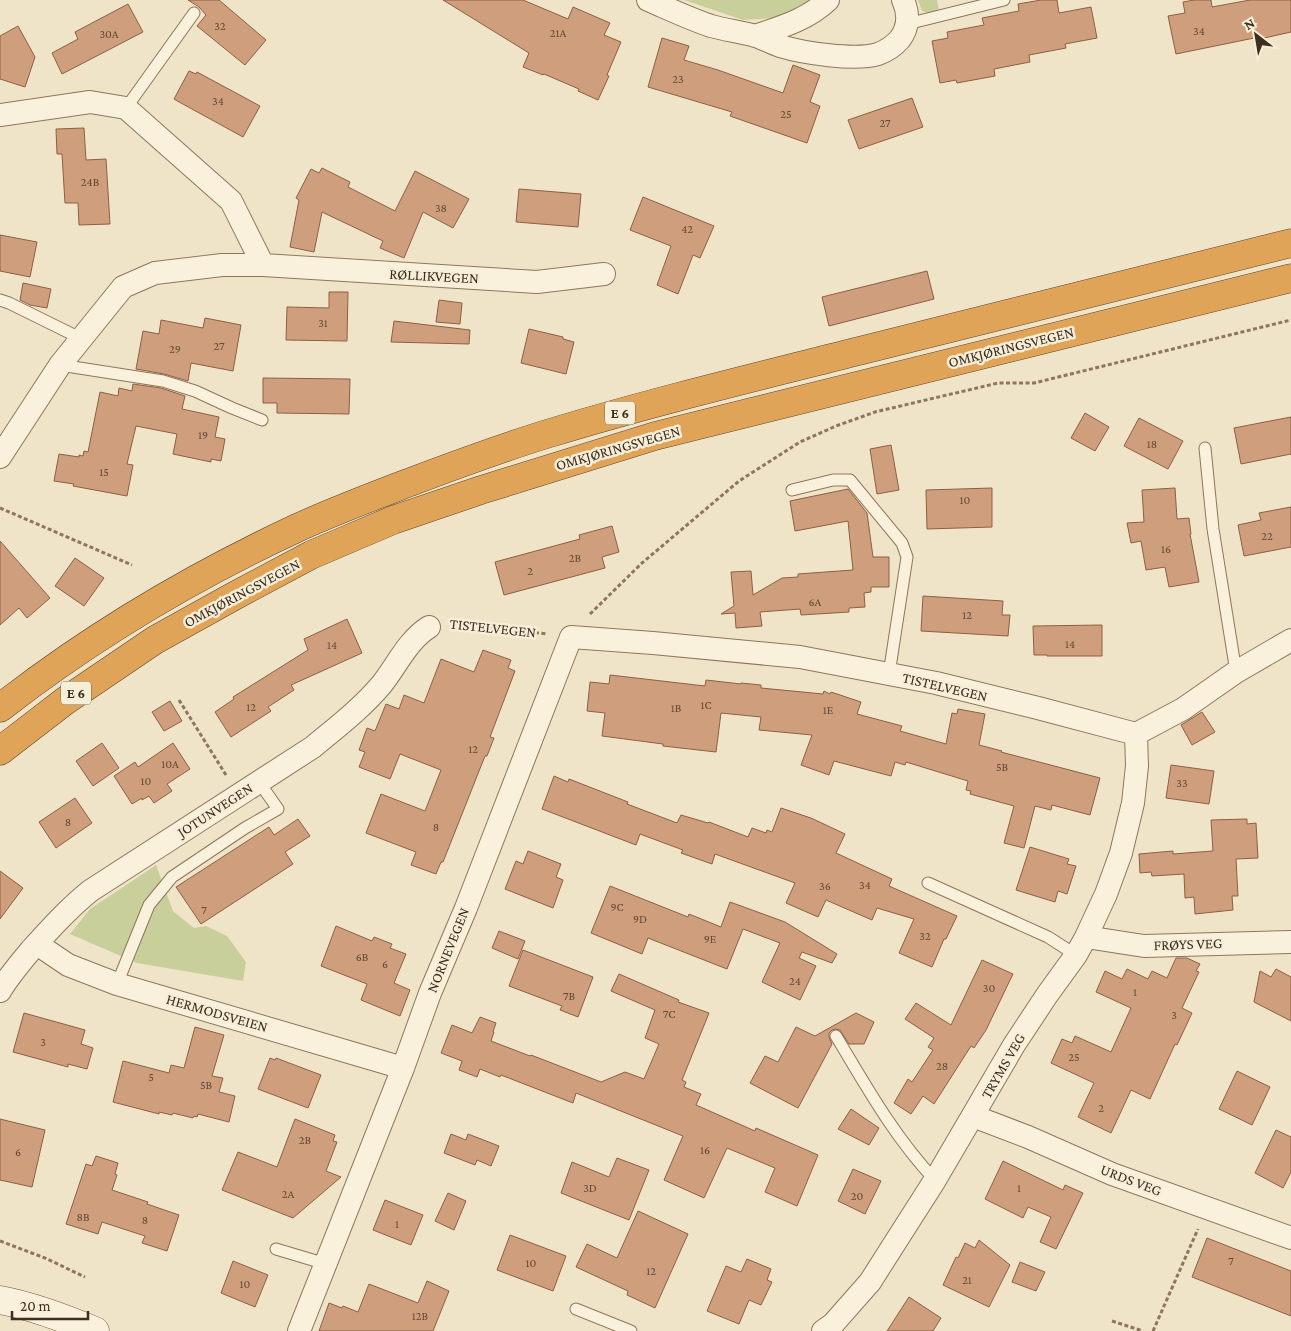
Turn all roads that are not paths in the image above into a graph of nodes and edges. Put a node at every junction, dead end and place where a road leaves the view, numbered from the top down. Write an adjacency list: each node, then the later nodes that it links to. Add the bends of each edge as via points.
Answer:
1 (648, 0): 7 (street, via 710,26)
2 (828, 0): 7 (street, via 802,19)
3 (903, 0): 6 (street)
4 (1004, 0): 6 (lane)
5 (194, 12): 8 (lane)
6 (908, 24): 7 (street, via 897,42 871,56 816,53)
7 (754, 36)
8 (126, 108): 9 (street, via 90,102); 11 (street, via 231,201)
9 (0, 115)
10 (1291, 243): 26 (highway, E 6, via 656,403 470,459 298,528 216,569 59,664)
11 (263, 265): 12 (street, RØLLIKVEGEN, via 537,282); 15 (street, RØLLIKVEGEN, via 222,265 155,273 123,287)
12 (604, 274)
13 (1291, 278): 28 (highway, OMKJØRINGSVEGEN / E 6, via 655,436 393,520 312,555 155,640 65,701)
14 (0, 300): 15 (lane)
15 (82, 338): 16 (street, RØLLIKVEGEN)
16 (60, 365): 17 (lane, via 163,381); 19 (street, RØLLIKVEGEN)
17 (262, 420)
18 (1205, 448): 24 (lane, via 1213,529)
19 (0, 457)
20 (792, 490): 25 (lane, via 833,480 850,480 902,543 907,557)
21 (429, 627): 29 (street, JOTUNVEGEN, via 420,633 382,684 355,711 312,746)
22 (561, 636): 25 (street, TISTELVEGEN, via 800,657); 37 (street, NORNEVEGEN, via 466,908)
23 (1291, 640): 24 (street)
24 (1236, 672): 27 (street, via 1183,708)
25 (889, 674): 27 (street, TISTELVEGEN)
26 (0, 708)
27 (1136, 734): 33 (street, TRYMS VEG, via 1133,803 1121,853)
28 (0, 751)
29 (259, 782): 32 (street, JOTUNVEGEN, via 90,892); 34 (lane, via 278,809 172,877 148,905)
30 (928, 883): 33 (lane, via 1048,937)
31 (1291, 942): 33 (street, FRØYS VEG)
32 (37, 944): 34 (street, HERMODSVEIEN, via 68,965); 35 (street, JOTUNVEGEN)
33 (1081, 946): 38 (street, TRYMS VEG, via 1014,1045)
34 (116, 984): 37 (street, HERMODSVEIEN)
35 (0, 991)
36 (836, 1036): 39 (lane, via 876,1103)
37 (403, 1068): 42 (street, NORNEVEGEN)
38 (973, 1116): 39 (street, TRYMS VEG); 40 (street, URDS VEG, via 1112,1174)
39 (935, 1180): 48 (street, TRYMS VEG, via 870,1282)
40 (1291, 1238)
41 (276, 1249): 42 (lane)
42 (326, 1264): 46 (street, NORNEVEGEN)
43 (0, 1300): 45 (main road, via 60,1316)
44 (576, 1309): 47 (lane)
45 (95, 1331)
46 (299, 1331)
47 (631, 1331)
48 (823, 1331)

